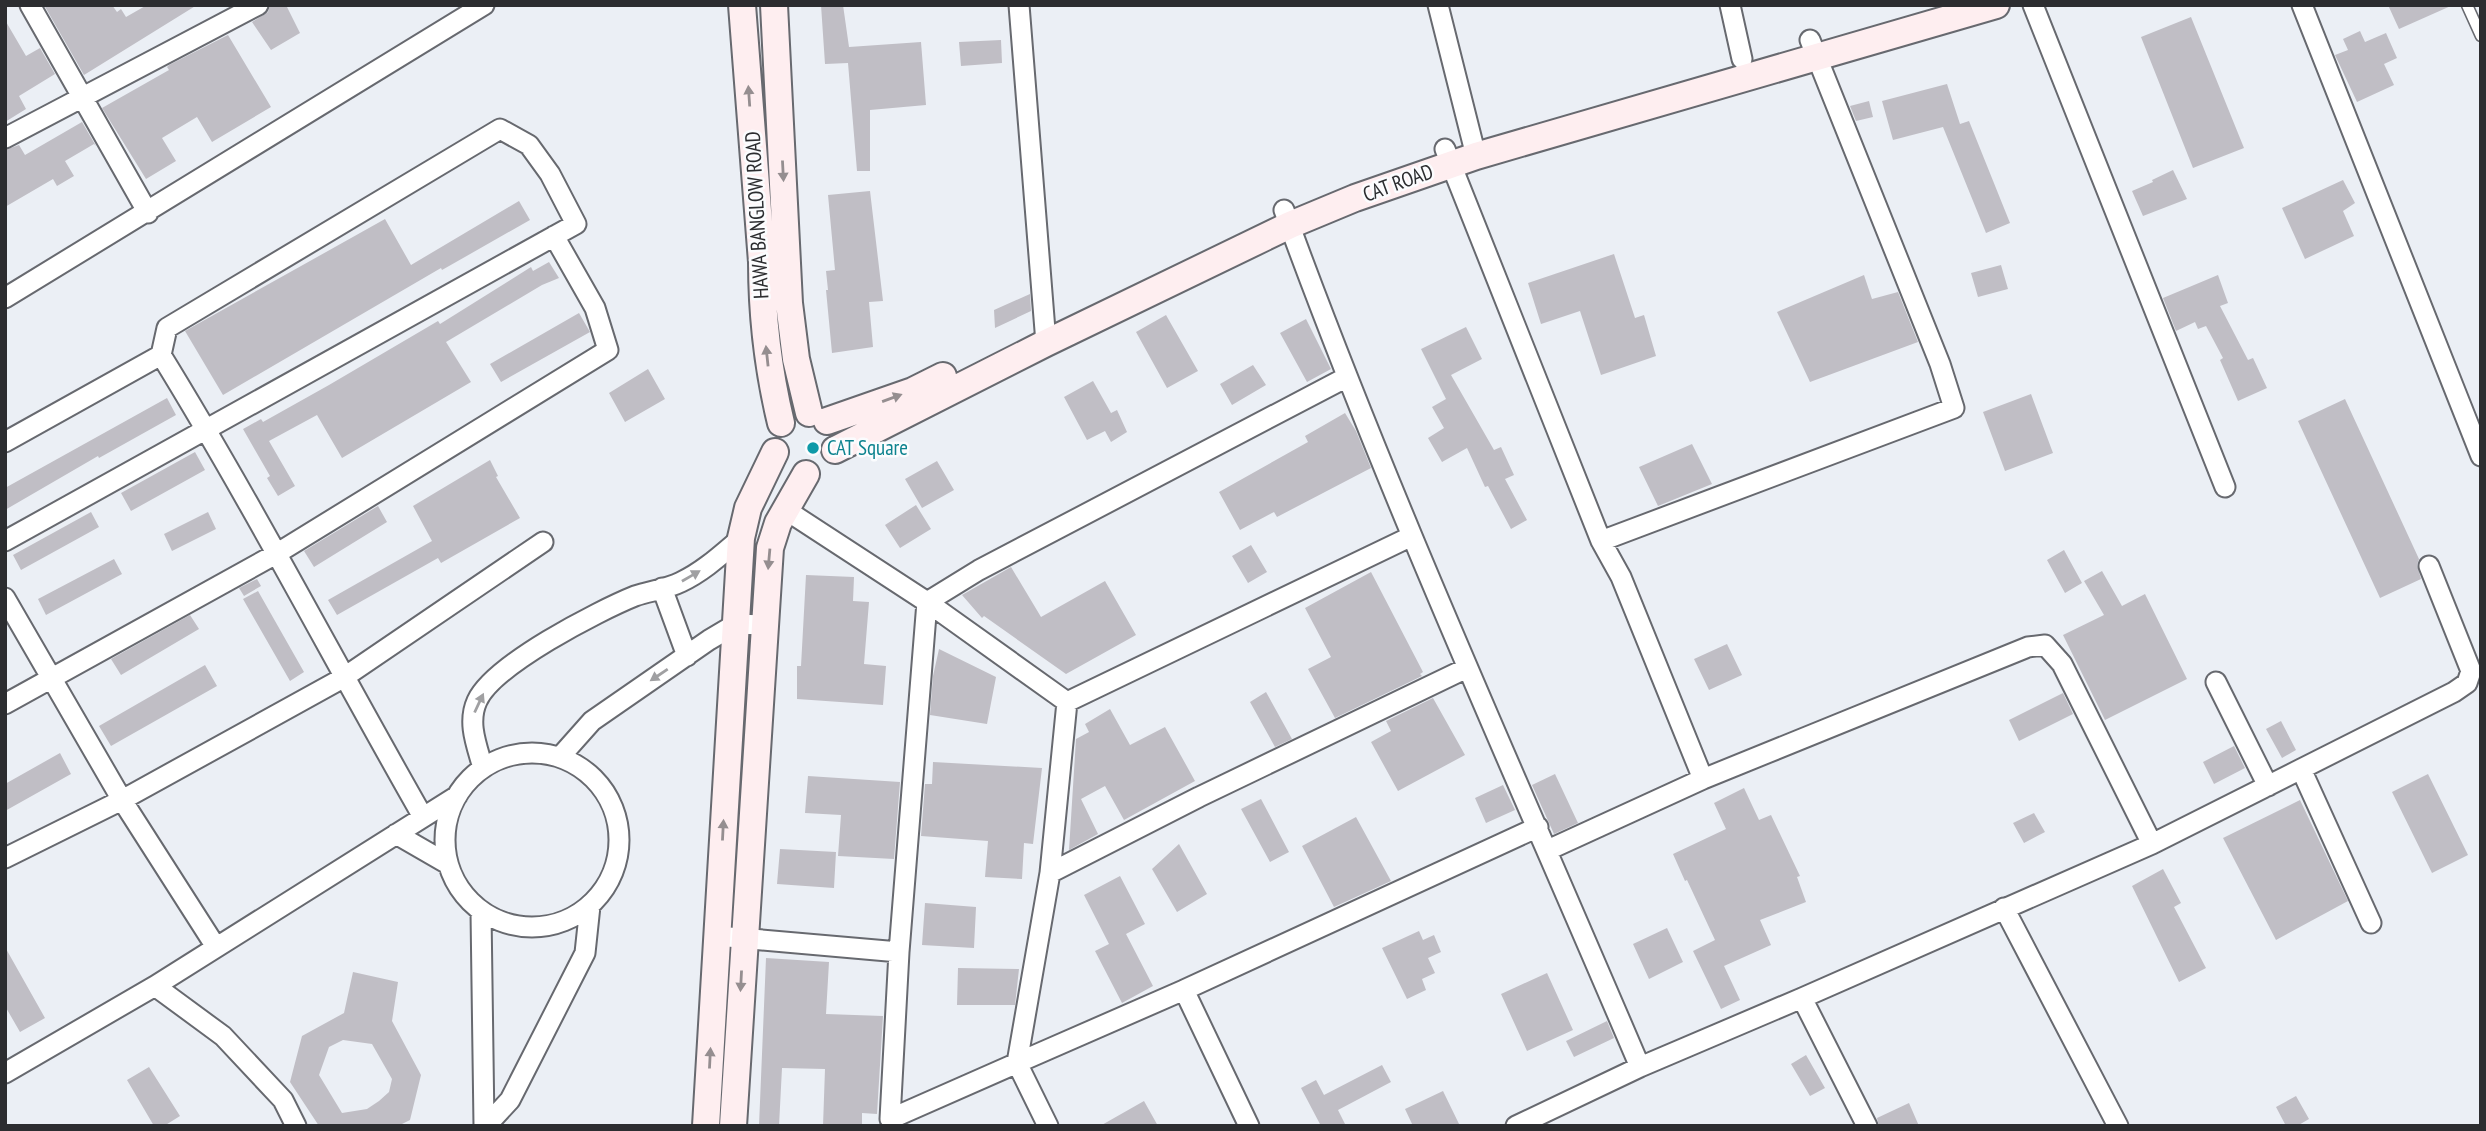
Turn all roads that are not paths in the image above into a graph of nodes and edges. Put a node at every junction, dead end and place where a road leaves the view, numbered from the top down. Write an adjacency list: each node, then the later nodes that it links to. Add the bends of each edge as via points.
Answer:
1 (30, 5): 17 (street)
2 (258, 5): 17 (street)
3 (484, 5): 21 (street)
4 (742, 5): 24 (street, HAWA BANGLOW ROAD, one-way to 4)
5 (774, 5): 24 (street, HAWA BANGLOW ROAD, one-way to 24)
6 (1019, 5): 26 (street)
7 (1438, 5): 19 (street)
8 (1730, 5): 16 (street)
9 (1996, 5): 13 (street, CAT ROAD)
10 (2033, 5): 37 (street)
11 (2302, 5): 35 (street)
12 (2467, 5): 14 (lane)
13 (1930, 10): 15 (street, CAT ROAD)
14 (2481, 36)
15 (1813, 48): 16 (street, CAT ROAD); 19 (street, CAT ROAD); 42 (street, via 1954,408)
16 (1742, 59): 19 (street, CAT ROAD)
17 (81, 98): 18 (street); 21 (street)
18 (5, 138)
19 (1474, 148): 20 (street, CAT ROAD)
20 (1447, 157): 22 (street, CAT ROAD); 42 (street)
21 (148, 213): 25 (street)
22 (1287, 218): 26 (street, CAT ROAD); 28 (street)
23 (554, 236): 27 (street, via 576,224 529,145 500,129 167,328); 31 (street); 44 (street, via 595,307 608,350)
24 (775, 262): 29 (street, HAWA BANGLOW ROAD, via 789,303 796,359); 30 (street, HAWA BANGLOW ROAD, one-way to 24, via 769,373 762,304)
25 (5, 298)
26 (1045, 334): 29 (street, CAT ROAD, one-way to 26, via 913,391); 33 (street, CAT ROAD)
27 (161, 355): 31 (street); 32 (street)
28 (1347, 377): 39 (street); 48 (street, via 979,570)
29 (818, 417): 30 (street, via 789,416); 33 (street, via 836,440)
30 (781, 423): 34 (street)
31 (207, 430): 41 (street); 44 (street)
32 (5, 442)
33 (835, 450): 36 (street, via 825,467)
34 (775, 452): 36 (street, via 786,468); 40 (street, via 748,508)
35 (2481, 456)
36 (806, 474): 38 (street)
37 (2225, 487)
38 (786, 510): 48 (street); 50 (street, one-way to 50, via 770,548)
39 (1412, 536): 52 (street); 56 (street)
40 (741, 538): 46 (street, one-way to 40, via 706,568); 49 (street)
41 (5, 541)
42 (1601, 541): 61 (street, via 1621,578)
43 (542, 542): 53 (street)
44 (276, 554): 53 (street); 54 (street)
45 (2429, 566): 60 (street, via 2468,661 2467,683)
46 (662, 588): 51 (street); 59 (street, one-way to 46, via 471,722 477,699 499,675 552,638)
47 (5, 598): 54 (street)
48 (927, 603): 56 (street); 80 (street)
49 (736, 624): 50 (street); 51 (street); 77 (street, one-way to 49)
50 (764, 625): 78 (street)
51 (687, 656): 58 (street, one-way to 58, via 592,721)
52 (1467, 668): 66 (street); 72 (street)
53 (343, 678): 64 (street); 65 (street)
54 (52, 680): 57 (street); 64 (street)
55 (2216, 682): 62 (street)
56 (1067, 702): 72 (street)
57 (5, 704)
58 (560, 757): 59 (street, via 520,754); 73 (street, via 583,768 603,787 615,810 618,862 607,886)
59 (483, 768): 63 (street)
60 (2301, 769): 62 (street); 76 (street)
61 (1703, 779): 68 (street, via 2028,647 2045,645 2062,664); 69 (street)
62 (2268, 786): 68 (street)
63 (457, 796): 65 (street); 71 (street, via 445,834)
64 (122, 800): 70 (street); 79 (street)
65 (423, 817): 67 (street)
66 (1538, 827): 69 (street); 82 (street)
67 (396, 834): 71 (street); 79 (street)
68 (2152, 844): 74 (street)
69 (1548, 850): 85 (street)
70 (5, 858)
71 (448, 864): 75 (street, via 460,891)
72 (1050, 873): 84 (street)
73 (590, 906): 75 (street, via 565,921 536,928 508,924); 89 (street, via 585,953 510,1100)
74 (2004, 908): 83 (street); 96 (street)
75 (481, 912): 89 (street)
76 (2371, 923)
77 (717, 936): 78 (street); 90 (street, one-way to 77)
78 (744, 937): 80 (street); 91 (street, one-way to 91)
79 (216, 947): 81 (street)
80 (899, 952): 87 (street)
81 (155, 986): 86 (street); 88 (street, via 223,1035 284,1100)
82 (1184, 990): 84 (street); 93 (street)
83 (1802, 998): 85 (street); 95 (street)
84 (1017, 1063): 87 (street); 92 (street)
85 (1640, 1067): 94 (street)
86 (5, 1073)
87 (886, 1124)
88 (296, 1126)
89 (485, 1126)
90 (706, 1126)
91 (733, 1126)
92 (1048, 1126)
93 (1249, 1126)
94 (1516, 1126)
95 (1867, 1126)
96 (2118, 1126)

